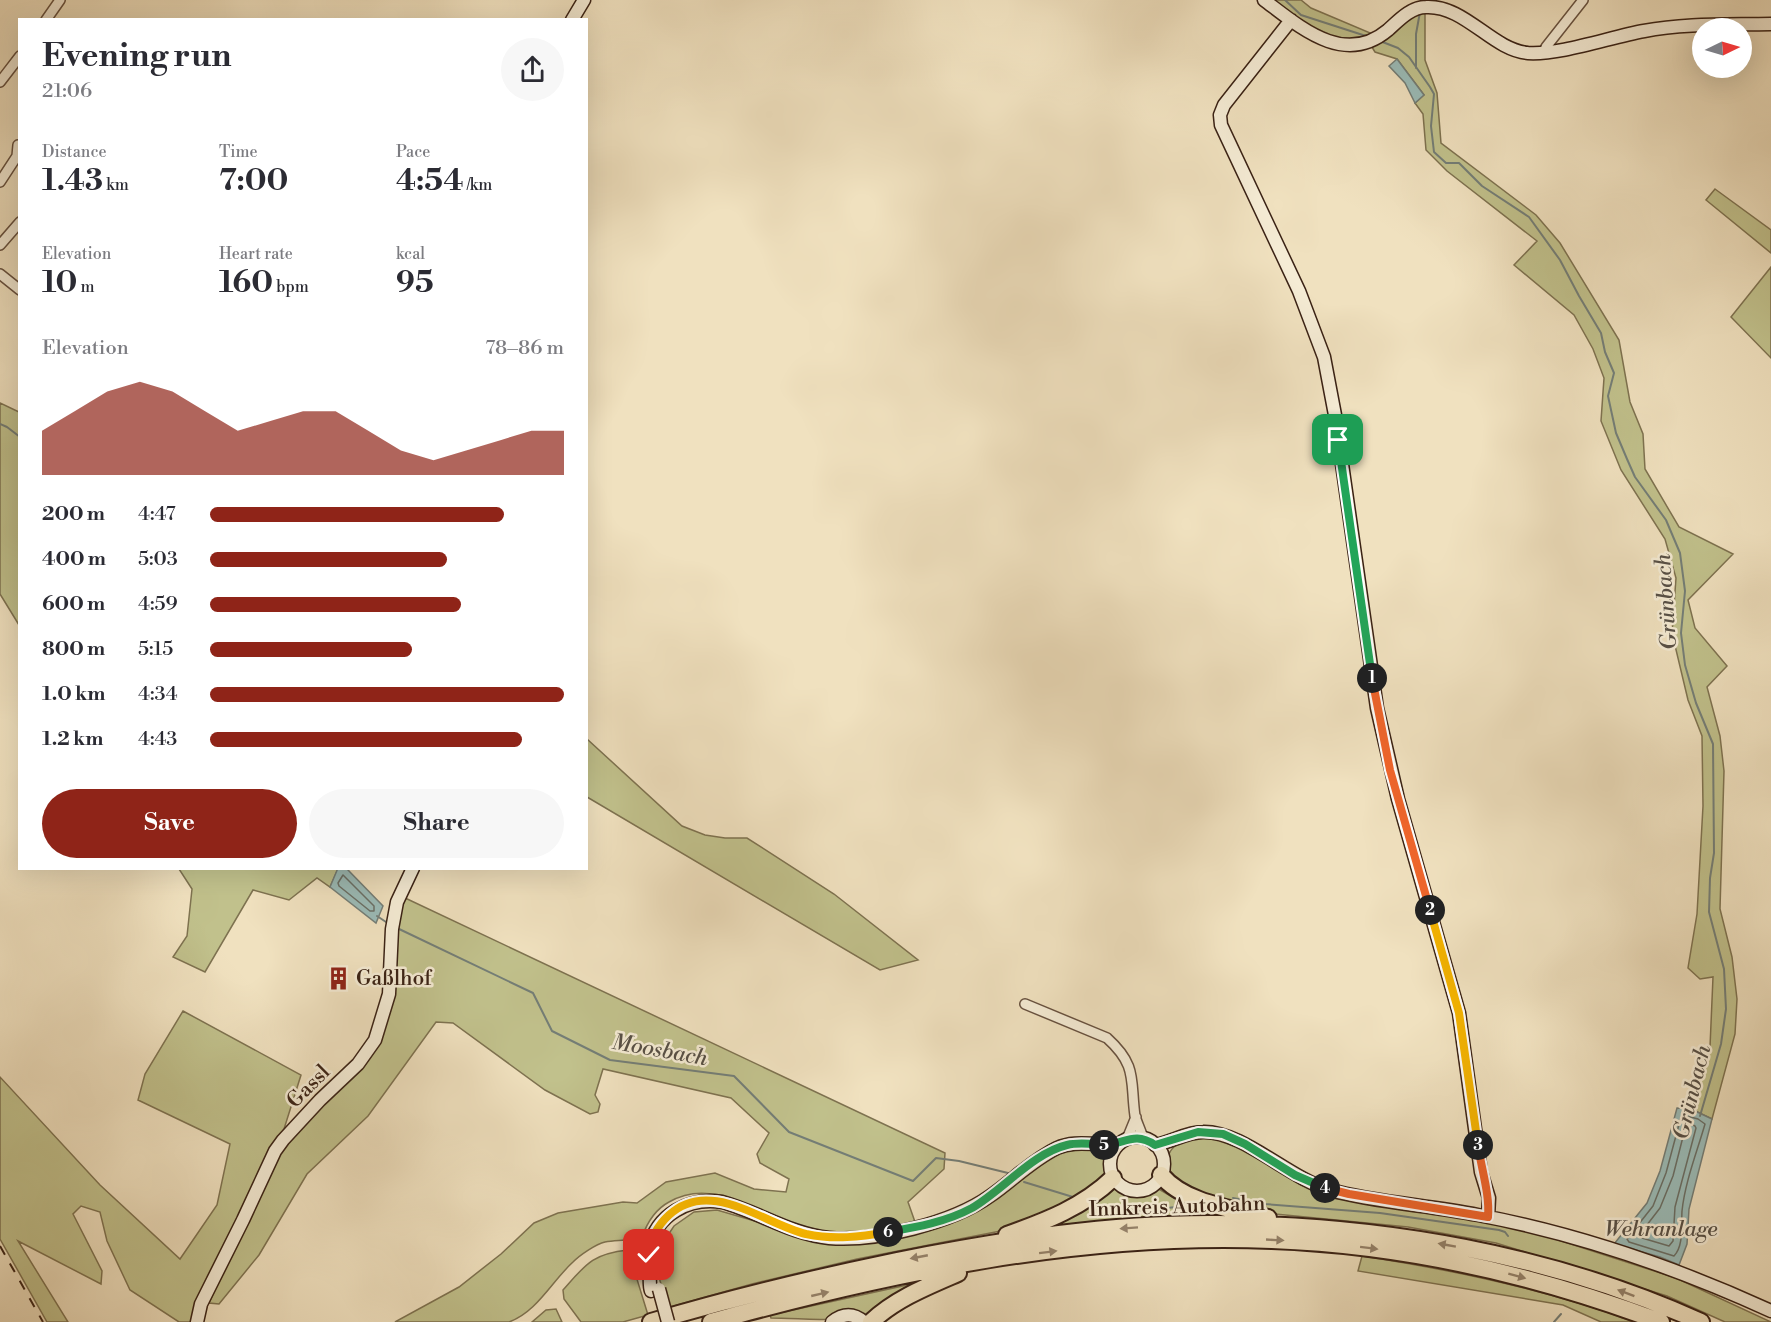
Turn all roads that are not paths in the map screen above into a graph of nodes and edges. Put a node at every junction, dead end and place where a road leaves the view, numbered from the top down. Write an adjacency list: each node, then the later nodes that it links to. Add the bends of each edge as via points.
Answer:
1 (60, 0): 5 (street)
2 (584, 0): 6 (street)
3 (1264, 0): 7 (street)
4 (1583, 0): 9 (street)
5 (47, 18)
6 (573, 18)
7 (1291, 20): 9 (street, via 1313,35 1349,45 1378,38 1421,8 1437,7 1512,48); 29 (street, via 1224,105 1220,120 1306,307 1324,357 1377,708 1398,799 1459,1013 1481,1172 1489,1198)
8 (1771, 24): 9 (street, via 1667,27)
9 (1545, 52)
10 (18, 59): 11 (street)
11 (0, 82)
12 (18, 145): 13 (street, via 17,156)
13 (0, 182)
14 (18, 224): 15 (street)
15 (0, 245)
16 (0, 274): 17 (street)
17 (18, 288)
18 (412, 870): 35 (street, Gassl, via 397,902 389,994 375,1040 358,1064 275,1151 201,1304)
19 (1025, 1004): 20 (street, via 1107,1038 1115,1046 1132,1076)
20 (1136, 1117): 21 (street); 23 (street)
21 (1143, 1138): 23 (street); 25 (street)
22 (1175, 1140): 25 (street); 27 (street); 29 (street, via 1198,1132 1223,1134 1295,1175 1329,1189)
23 (1123, 1141): 24 (street); 26 (street)
24 (1095, 1144): 26 (street); 33 (street, via 1057,1148 957,1215 924,1226 860,1237 819,1236 788,1229 722,1202 690,1203 672,1212 657,1228 649,1248)
25 (1155, 1145): 27 (street)
26 (1110, 1159): 28 (street)
27 (1162, 1167): 28 (street, via 1154,1185 1140,1191 1124,1189); 30 (highway, via 1175,1187 1215,1205)
28 (1113, 1178): 31 (highway, via 1099,1192 1056,1217)
29 (1488, 1217): 34 (street, via 1637,1257)
30 (1300, 1227): 31 (highway, Innkreis Autobahn, one-way to 31, via 1154,1226); 44 (highway, Innkreis Autobahn, one-way to 30, via 1614,1288 1512,1258 1396,1236)
31 (977, 1246): 36 (highway, Innkreis Autobahn, one-way to 36, via 813,1279)
32 (990, 1260): 39 (highway, Innkreis Autobahn, one-way to 32, via 855,1286); 42 (highway, via 908,1295); 43 (highway, Innkreis Autobahn, one-way to 43, via 1155,1240 1273,1240 1368,1248 1510,1274)
33 (655, 1290): 37 (street); 38 (street, bridge)
34 (1771, 1311)
35 (197, 1322)
36 (651, 1322)
37 (659, 1322)
38 (668, 1322)
39 (711, 1322)
40 (832, 1322): 41 (street, via 853,1315)
41 (864, 1322)
42 (871, 1322)
43 (1661, 1322)
44 (1701, 1322)

